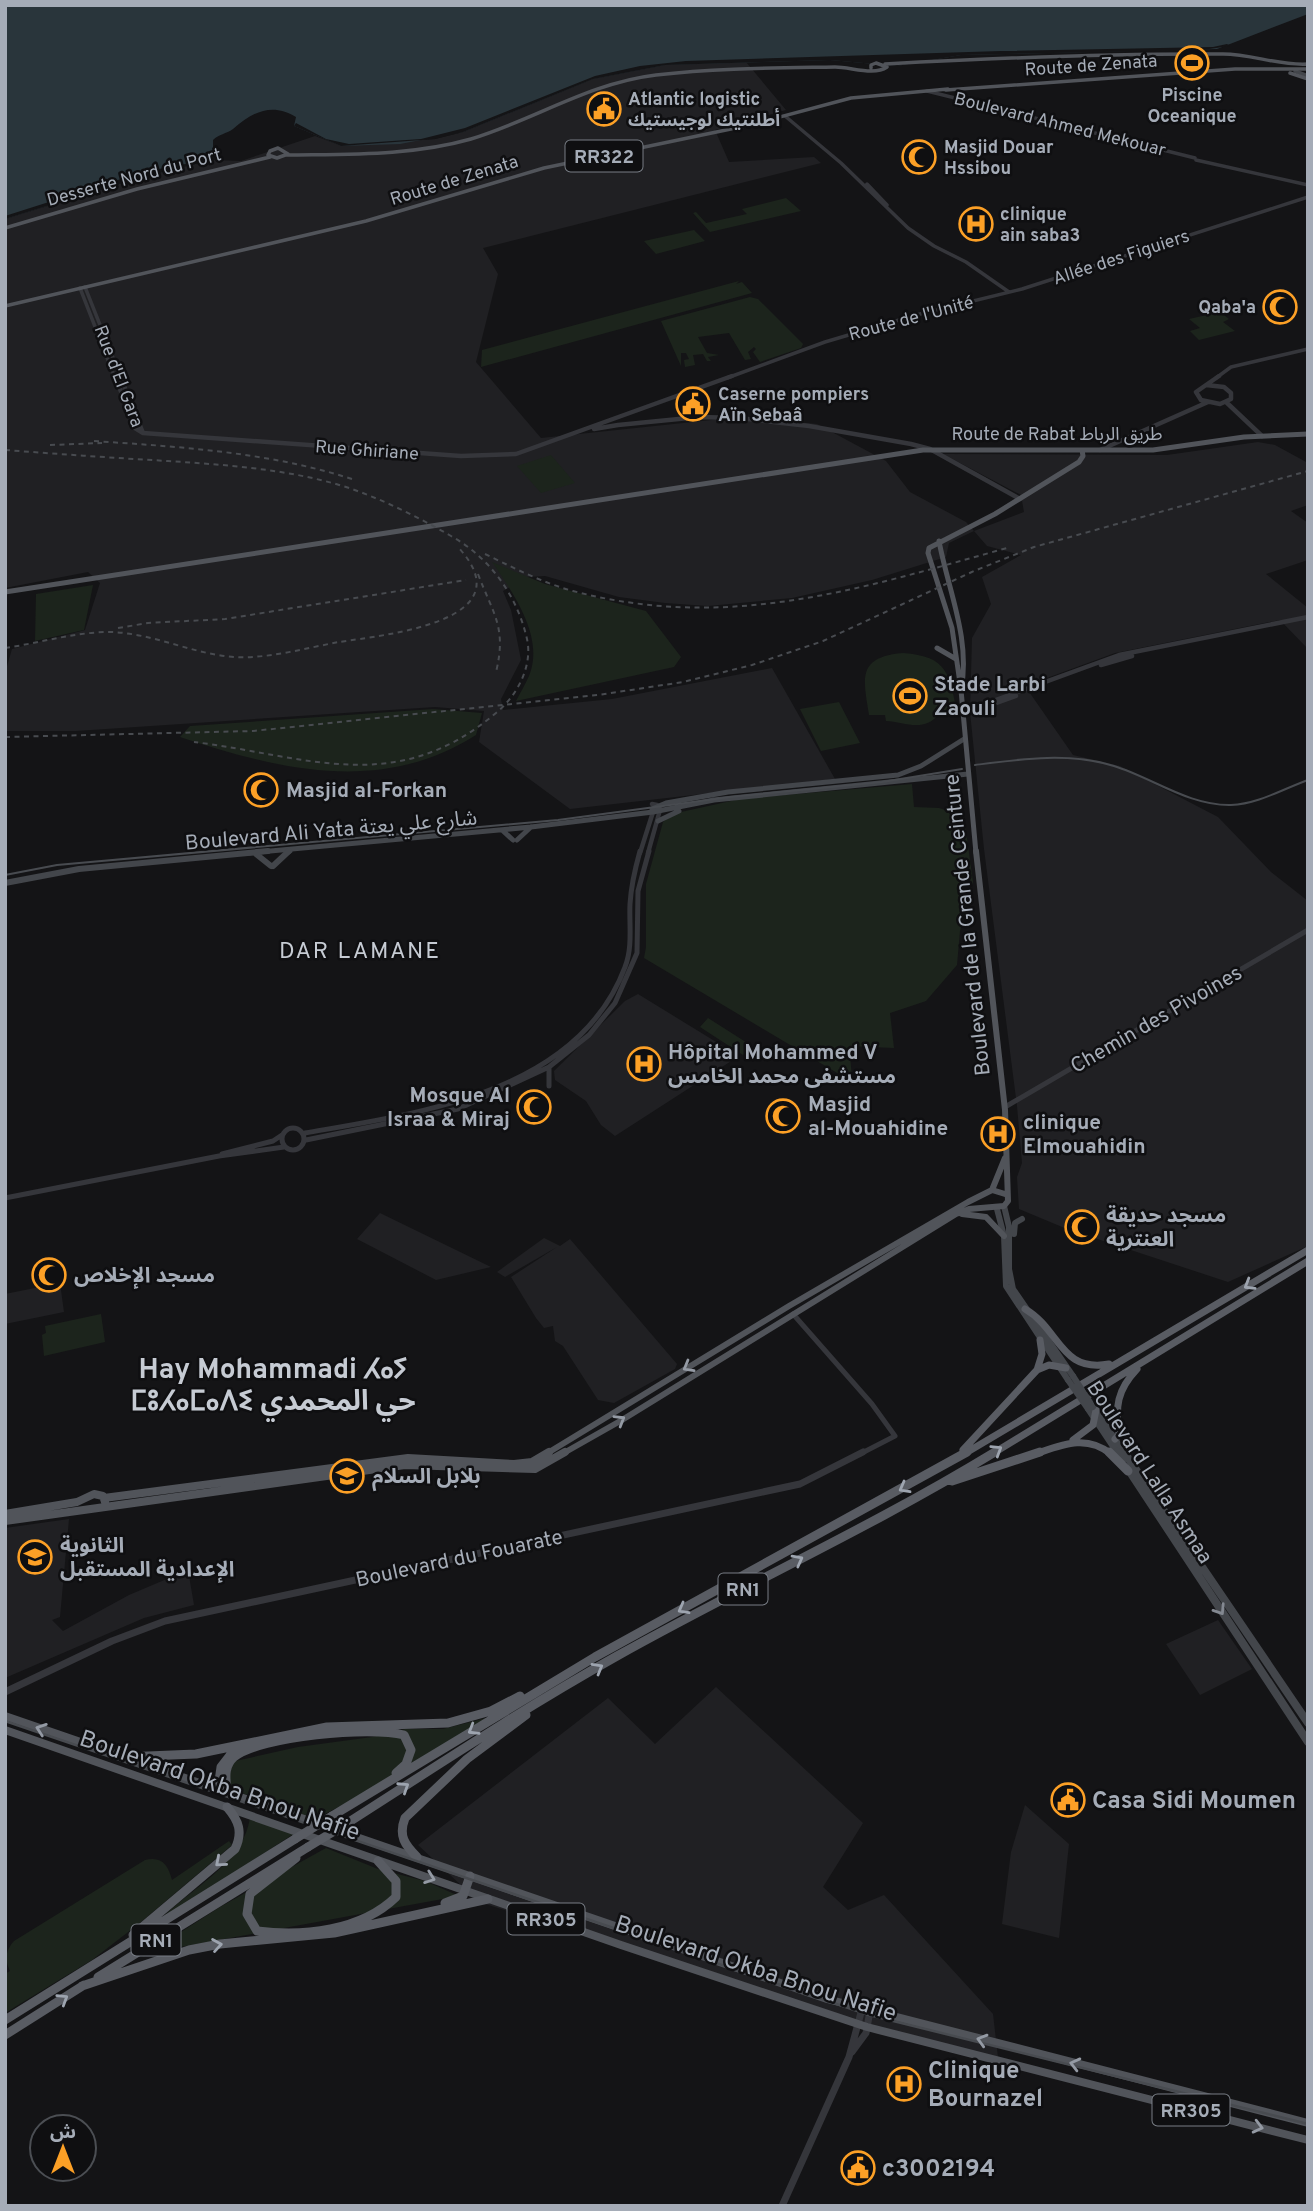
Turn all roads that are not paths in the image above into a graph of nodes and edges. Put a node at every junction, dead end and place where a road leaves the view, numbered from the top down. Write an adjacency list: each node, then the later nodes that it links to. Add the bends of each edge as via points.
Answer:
1 (1277, 64): 2 (main road, Route de Zenata / RR322); 4 (main road, Route de Zenata / RR322); 5 (main road); 9 (main road, via 1226,56 962,61 886,66 881,71 871,67 737,69 654,75 597,87 445,145 386,154)
2 (1235, 69): 3 (main road, Route de Zenata / RR322); 6 (main road, Route de Zenata / RR322)
3 (1260, 69): 4 (main road); 5 (main road, Route de Zenata / RR322)
4 (1304, 69): 5 (main road, RR322)
5 (1281, 70)
6 (944, 91): 7 (main road, Route de Zenata / RR322, via 851,98); 12 (street, Boulevard Ahmed Mekouar)
7 (787, 116): 8 (main road, Route de Zenata / RR322); 21 (street, via 858,175 911,229)
8 (633, 149): 13 (main road); 19 (main road, Route de Zenata / RR322, via 544,169 366,221)
9 (286, 152): 11 (main road, via 276,149); 11 (main road, via 280,158)
10 (1188, 152): 12 (street)
11 (269, 155): 18 (main road, Desserte Nord du Port)
12 (1182, 155): 14 (street, Boulevard Ahmed Mekouar)
13 (633, 157)
14 (1221, 164): 15 (street); 16 (street)
15 (1211, 167)
16 (1308, 186)
17 (1308, 197): 20 (street, Allée des Figuiers)
18 (5, 227)
19 (82, 288): 22 (main road, Route de Zenata / RR322); 36 (street, Rue d'El Gara, via 135,428)
20 (1022, 289): 21 (street, Route de l'Unité)
21 (1009, 292): 24 (street, Route de l'Unité, via 864,329)
22 (5, 306)
23 (1308, 349): 25 (street, via 1231,367)
24 (800, 351): 28 (street, Route de l'Unité)
25 (1212, 379): 26 (street); 27 (street)
26 (1206, 385): 27 (street); 29 (street, via 1197,394)
27 (1216, 385): 30 (street, via 1231,393)
28 (659, 402): 31 (street, Route de l'Unité); 32 (street, Route de l'Unité)
29 (1208, 402): 30 (street); 39 (street)
30 (1226, 402): 38 (street)
31 (629, 415): 33 (street, Route de l'Unité); 34 (street)
32 (611, 420): 33 (street); 33 (street); 35 (street, Rue Ghiriane)
33 (618, 423): 34 (street, Rue Ghiriane); 35 (street, Rue Ghiriane)
34 (634, 423): 40 (street, Rue Ghiriane, via 739,418)
35 (587, 429): 36 (street, Rue Ghiriane, via 524,452 492,457)
36 (143, 433)
37 (1308, 435): 38 (main road, Route de Rabat طريق الرباط); 45 (main road, Route de Rabat طريق الرباط, via 1162,453)
38 (1262, 436): 43 (main road, Route de Rabat طريق الرباط, via 1171,449)
39 (1118, 442): 43 (main road); 45 (street)
40 (911, 444): 41 (main road); 42 (street, Rue Ghiriane)
41 (917, 450): 42 (main road); 49 (main road)
42 (933, 450): 44 (main road, Route de Rabat طريق الرباط); 46 (street, Rue Ghiriane); 50 (main road)
43 (1126, 450): 45 (main road, Route de Rabat طريق الرباط)
44 (1083, 451): 45 (main road, Route de Rabat طريق الرباط); 46 (main road, via 1079,462)
45 (1099, 451)
46 (1020, 499): 47 (main road)
47 (939, 541): 53 (main road, Boulevard de la Grande Ceinture, via 928,553 952,628); 54 (main road, Boulevard de la Grande Ceinture, via 964,653)
48 (120, 568): 49 (main road)
49 (129, 572): 50 (main road)
50 (5, 593)
51 (1308, 619): 55 (street, via 1119,655)
52 (937, 648): 53 (main road)
53 (956, 659): 54 (main road, Boulevard de la Grande Ceinture)
54 (961, 690): 55 (main road, Boulevard de la Grande Ceinture)
55 (963, 713): 56 (main road, Boulevard de la Grande Ceinture)
56 (964, 739): 57 (main road, Boulevard de la Grande Ceinture); 59 (main road, Boulevard Ali Yata شارع علي يعتة, via 898,775)
57 (968, 774): 58 (main road, Boulevard Ali Yata شارع علي يعتة); 69 (main road, Boulevard de la Grande Ceinture)
58 (726, 799): 59 (main road, Boulevard Ali Yata شارع علي يعتة); 60 (main road, via 673,812)
59 (656, 807): 60 (street); 61 (main road, Boulevard Ali Yata شارع علي يعتة); 65 (main road, Boulevard Ali Yata شارع علي يعتة, via 517,826 79,866); 71 (street, via 632,888 630,949 624,970 599,1015 576,1038 541,1065 466,1100)
60 (658, 821): 67 (street, via 638,891 638,950 630,972 604,1019)
61 (531, 827): 62 (main road, Boulevard Ali Yata شارع علي يعتة); 62 (main road, via 515,840)
62 (502, 830): 63 (main road, Boulevard Ali Yata شارع علي يعتة)
63 (291, 850): 64 (main road, Boulevard Ali Yata شارع علي يعتة); 64 (main road, via 272,866)
64 (254, 853): 65 (main road, Boulevard Ali Yata شارع علي يعتة, via 79,869)
65 (5, 881)
66 (1308, 930): 69 (street, Chemin des Pivoines)
67 (549, 1067): 68 (street); 72 (street, via 458,1110)
68 (550, 1086)
69 (1005, 1107): 76 (main road, Boulevard de la Grande Ceinture)
70 (283, 1134): 71 (street, via 294,1129); 73 (street, via 280,1142); 75 (street)
71 (305, 1137): 72 (street); 73 (street, via 298,1147)
72 (322, 1138): 74 (street)
73 (284, 1147): 75 (street)
74 (317, 1147)
75 (219, 1156): 80 (street)
76 (1006, 1156): 77 (main road, Boulevard de la Grande Ceinture); 78 (main road, Boulevard de la Grande Ceinture)
77 (992, 1190): 78 (main road); 79 (main road)
78 (1005, 1194): 81 (main road, Boulevard de la Grande Ceinture, via 1008,1201)
79 (984, 1196): 81 (main road, via 985,1202); 102 (main road, one-way to 102, via 789,1306 532,1462 408,1458)
80 (5, 1198)
81 (997, 1207): 82 (main road); 84 (main road, Boulevard Lalla Asmaa); 86 (main road, Boulevard Lalla Asmaa, via 1010,1227)
82 (956, 1214): 84 (main road, via 986,1217); 89 (main road)
83 (1022, 1219): 86 (main road, via 1015,1223)
84 (1004, 1236): 90 (main road, Boulevard Lalla Asmaa, via 1006,1286)
85 (1308, 1250): 91 (highway, RN1, one-way to 91)
86 (1011, 1252): 88 (main road, Boulevard Lalla Asmaa, via 1011,1283)
87 (1308, 1261): 92 (highway, RN1)
88 (1025, 1309): 91 (highway, via 1084,1366 1101,1367); 93 (main road, Boulevard Lalla Asmaa)
89 (793, 1314): 102 (main road, one-way to 89, via 405,1465 535,1469); 107 (street, Boulevard du Fouarate, via 895,1436 800,1484 165,1621)
90 (1040, 1340): 93 (main road, Boulevard Lalla Asmaa); 94 (highway)
91 (1132, 1354): 98 (highway, RN1)
92 (1144, 1361): 96 (highway, via 1117,1394 1119,1435); 100 (highway, RN1, one-way to 92)
93 (1063, 1367): 94 (highway, via 1049,1365); 95 (main road, Boulevard Lalla Asmaa, bridge)
94 (1037, 1370): 98 (highway, via 970,1445)
95 (1093, 1412): 96 (main road, Boulevard Lalla Asmaa); 97 (highway, via 1092,1427)
96 (1112, 1441): 99 (main road, Boulevard Lalla Asmaa); 110 (main road, Boulevard Lalla Asmaa)
97 (1070, 1442): 99 (highway, via 1100,1445); 100 (highway)
98 (940, 1468): 106 (highway, RN1, one-way to 106)
99 (1128, 1471): 110 (main road, Boulevard Lalla Asmaa, one-way to 110)
100 (942, 1484): 108 (highway, RN1, one-way to 100)
101 (86, 1500): 102 (main road, via 97,1493); 103 (main road); 104 (main road)
102 (103, 1502): 103 (main road)
103 (90, 1509): 105 (main road)
104 (5, 1514)
105 (5, 1521)
106 (595, 1657): 113 (highway, via 491,1711 458,1721 327,1727); 116 (highway, RN1, one-way to 116)
107 (5, 1690)
108 (560, 1690): 118 (highway, RN1, one-way to 108, bridge); 119 (highway, via 467,1759 405,1818 401,1839)
109 (5, 1716): 114 (main road, Boulevard Okba Bnou Nafie, one-way to 109)
110 (1305, 1727): 112 (main road, Boulevard Lalla Asmaa)
111 (5, 1730): 117 (main road, Boulevard Okba Bnou Nafie)
112 (1307, 1740)
113 (238, 1746): 114 (highway, via 178,1756); 115 (highway, via 221,1764)
114 (124, 1756): 115 (main road, Boulevard Okba Bnou Nafie)
115 (222, 1791): 116 (highway, via 225,1770 245,1751 331,1733 386,1731 404,1735 411,1747 406,1764); 117 (main road); 119 (main road, Boulevard Okba Bnou Nafie / RR305)
116 (358, 1800): 125 (highway, RN1, bridge)
117 (223, 1806): 120 (main road, Boulevard Okba Bnou Nafie / RR305); 125 (highway, one-way to 125, via 240,1824 235,1849 139,1931)
118 (308, 1847): 120 (highway, via 250,1894 247,1917 257,1931 327,1927 387,1910 396,1897 397,1882); 126 (highway, RN1)
119 (417, 1857): 121 (main road, Boulevard Okba Bnou Nafie / RR305)
120 (378, 1861): 122 (main road, Boulevard Okba Bnou Nafie / RR305, one-way to 122)
121 (470, 1876): 122 (highway); 127 (main road, Boulevard Okba Bnou Nafie / RR305)
122 (466, 1891): 123 (main road, Boulevard Okba Bnou Nafie / RR305); 124 (highway, via 454,1900)
123 (488, 1899): 124 (highway); 129 (main road, Boulevard Okba Bnou Nafie / RR305)
124 (364, 1926): 126 (highway, one-way to 124, via 189,1950)
125 (79, 1974): 128 (highway, RN1)
126 (82, 1986): 130 (highway, RN1, one-way to 126)
127 (866, 2010): 129 (street); 131 (main road, Boulevard Okba Bnou Nafie / RR305, one-way to 127)
128 (5, 2020)
129 (862, 2026): 132 (main road, Boulevard Okba Bnou Nafie / RR305, one-way to 132); 133 (street)
130 (5, 2035)
131 (1308, 2123)
132 (1308, 2140)
133 (782, 2206)

